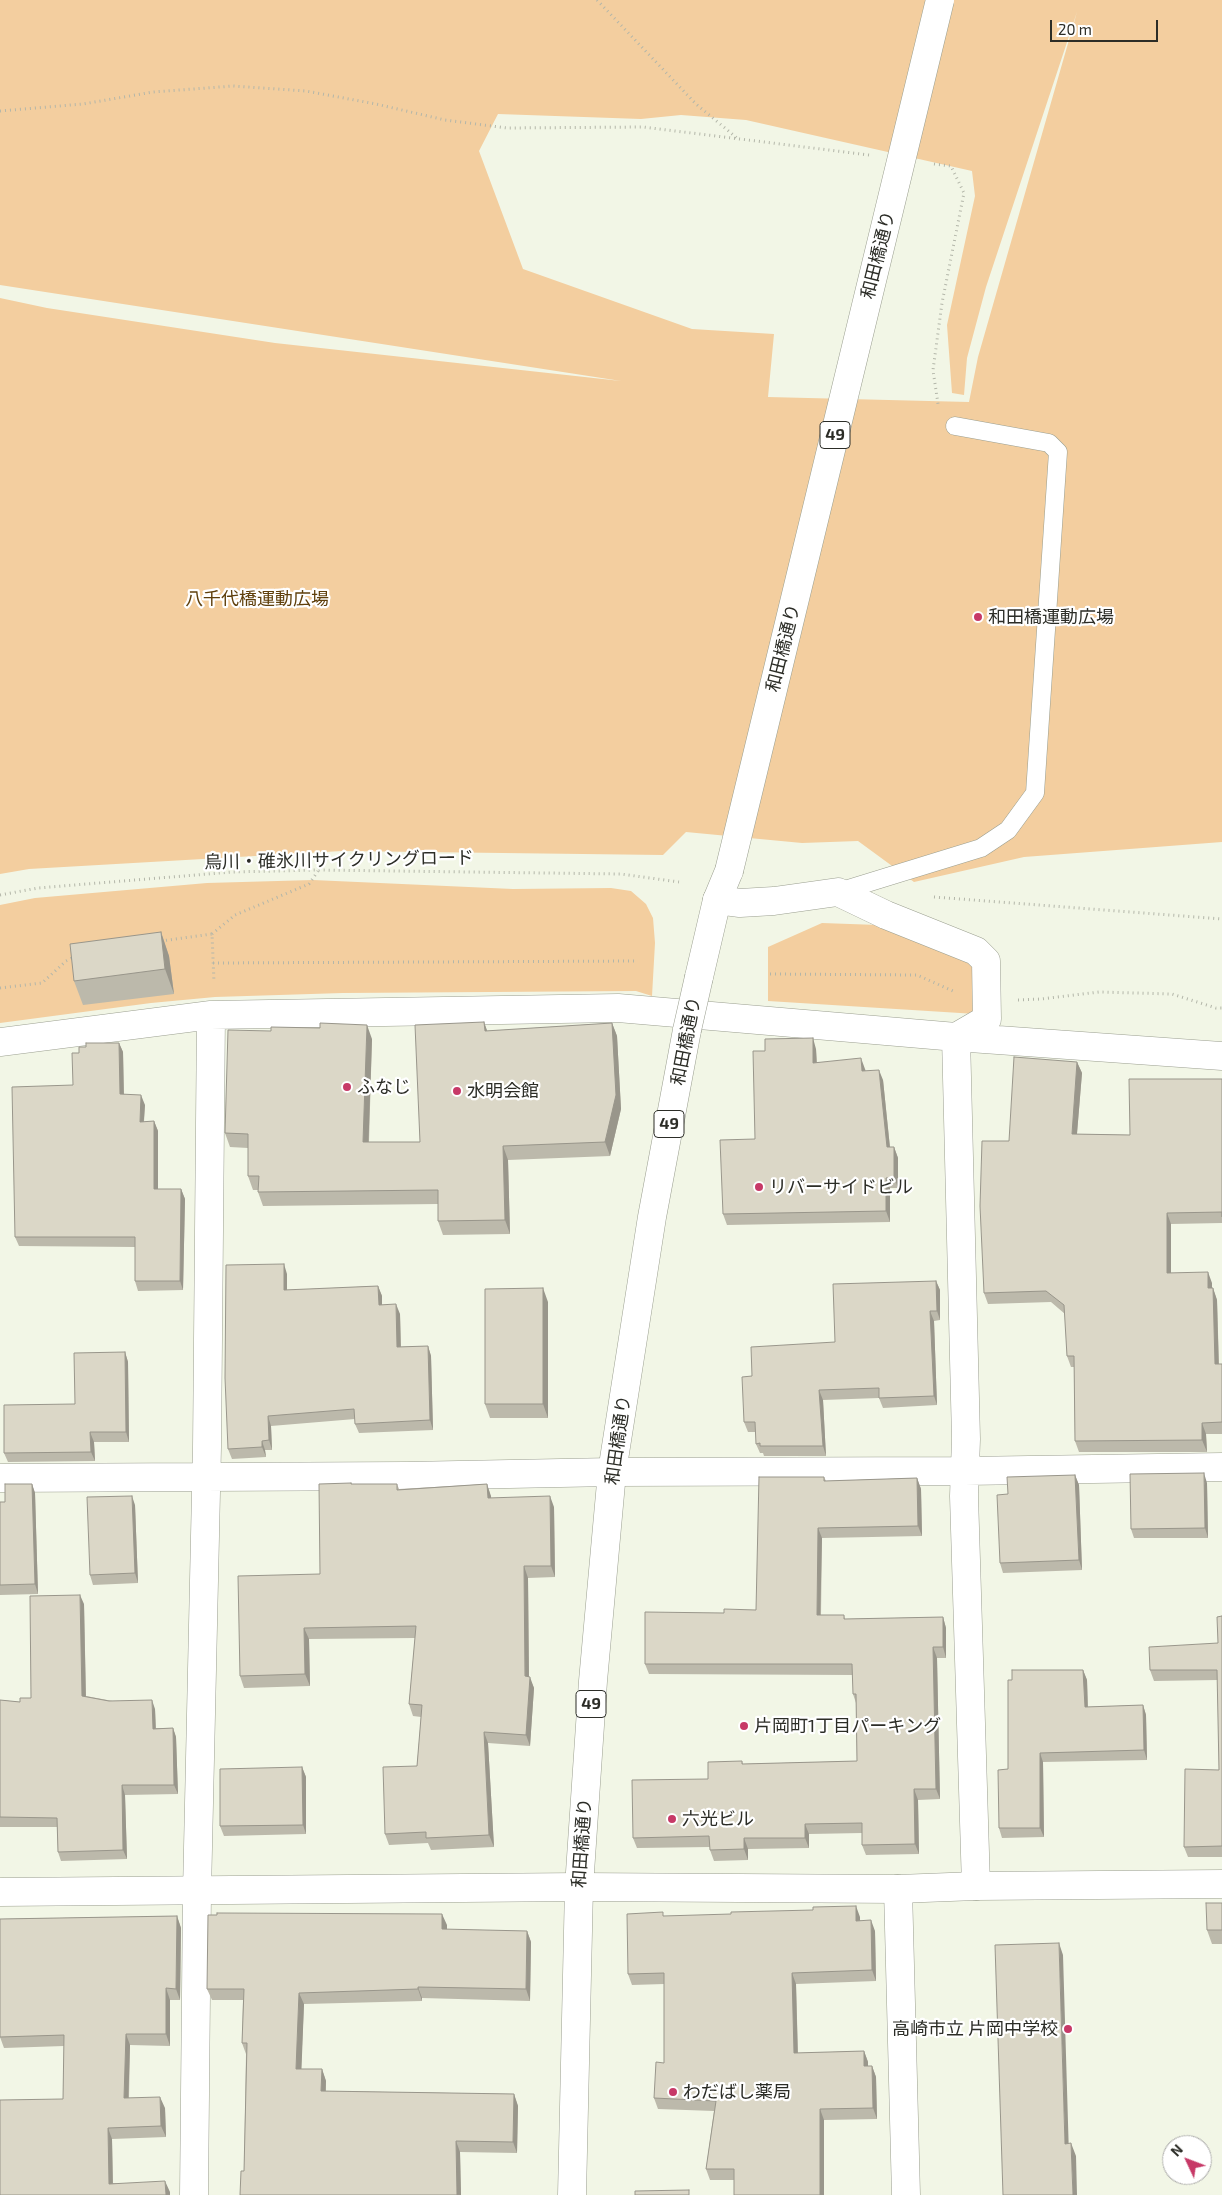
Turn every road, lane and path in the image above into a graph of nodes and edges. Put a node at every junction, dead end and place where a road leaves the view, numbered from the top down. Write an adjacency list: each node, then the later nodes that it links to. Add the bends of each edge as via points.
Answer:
1 (597, 0): 4 (path, via 696,104)
2 (940, 0): 13 (street, 和田橋通り / 49, bridge, via 730,871)
3 (0, 111): 4 (path, via 83,104 153,92 233,86 306,91 445,120 507,128 643,127)
4 (737, 138): 5 (path)
5 (873, 156)
6 (932, 164): 7 (path, via 951,166 964,193 942,303 933,370 936,400 943,415)
7 (955, 426): 10 (lane, via 1049,444 1058,452 1035,793 1008,830 981,848)
8 (318, 870): 9 (path, 烏川・碓氷川サイクリングロード, via 620,874); 11 (path, 烏川・碓氷川サイクリングロード, via 223,873 38,888); 15 (path, via 310,884 235,915)
9 (679, 882)
10 (838, 892): 13 (street, via 774,902); 22 (street, via 976,951 986,960 987,1019)
11 (0, 895)
12 (926, 897): 14 (path)
13 (717, 900): 27 (street, 和田橋通り / 49, bridge, via 687,1030 652,1217)
14 (1222, 919)
15 (212, 934): 16 (path); 19 (path)
16 (154, 942)
17 (80, 955): 20 (path, via 66,961 42,983)
18 (638, 961): 19 (path)
19 (213, 963): 21 (path)
20 (0, 988)
21 (214, 1015): 22 (street, via 618,1008); 23 (street); 28 (street)
22 (956, 1037): 24 (street); 26 (street)
23 (0, 1042)
24 (1222, 1056)
25 (1222, 1467): 26 (street)
26 (965, 1471): 27 (street); 31 (street)
27 (612, 1472): 28 (street); 32 (street, 和田橋通り / 49)
28 (205, 1476): 29 (street); 35 (street)
29 (0, 1478)
30 (1222, 1884): 31 (street)
31 (976, 1886): 33 (street)
32 (579, 1887): 33 (street); 35 (street); 37 (street, 和田橋通り / 49)
33 (898, 1889): 38 (street)
34 (0, 1892): 35 (street)
35 (197, 1892): 36 (street)
36 (194, 2195)
37 (572, 2195)
38 (906, 2195)

